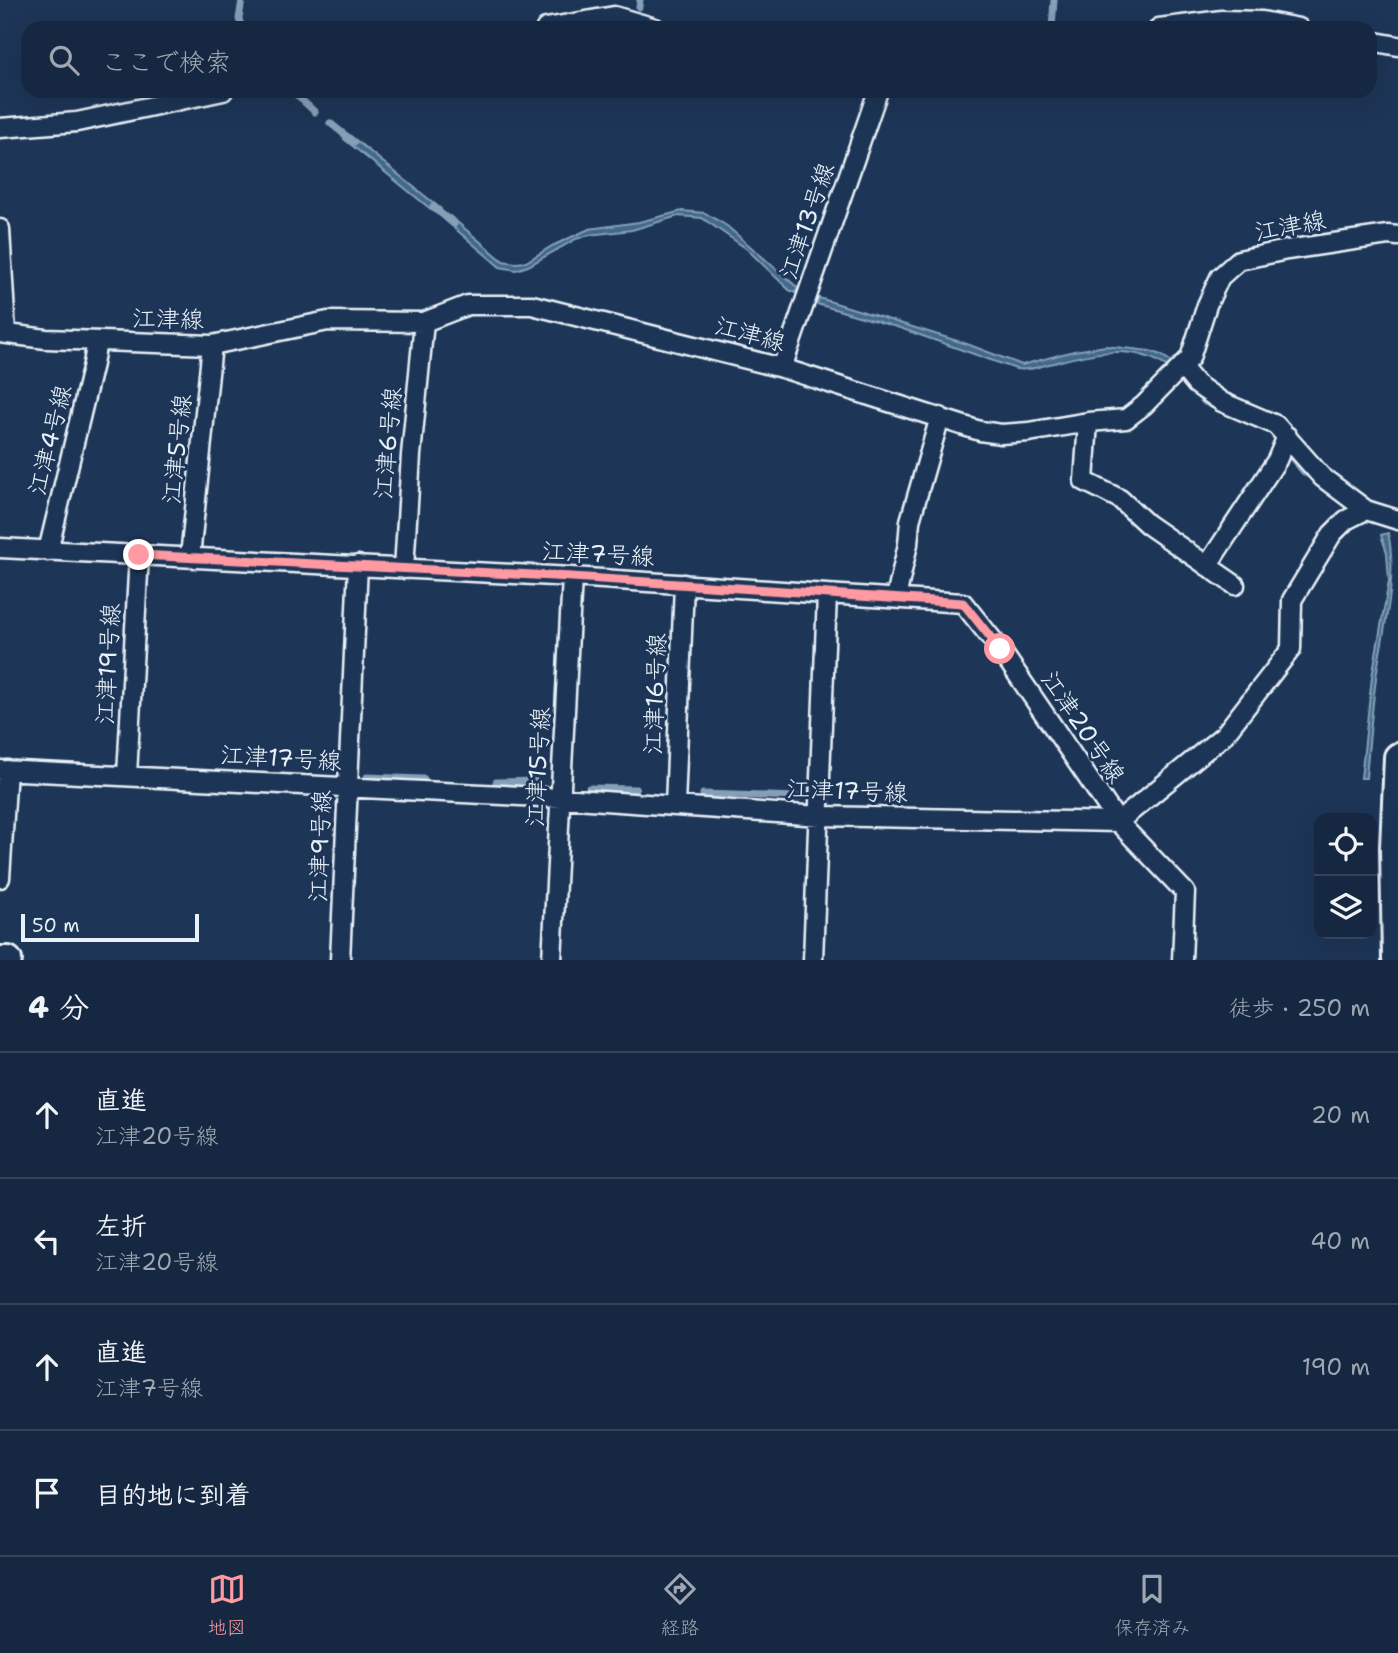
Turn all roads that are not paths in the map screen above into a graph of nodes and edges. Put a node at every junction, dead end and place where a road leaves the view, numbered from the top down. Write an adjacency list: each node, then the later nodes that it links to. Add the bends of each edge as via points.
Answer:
1 (586, 21): 2 (street, via 614,16)
2 (631, 21)
3 (1214, 21): 4 (street)
4 (1262, 21)
5 (1377, 42): 6 (street)
6 (1398, 46)
7 (190, 98): 9 (street, via 77,122)
8 (876, 98): 17 (street, 江津13号線)
9 (0, 128)
10 (0, 229): 13 (street)
11 (1398, 236): 16 (street, 江津線, via 1239,260 1220,277 1191,358)
12 (424, 322): 15 (street, 江津線, via 328,321); 17 (street, 江津線, via 468,305 533,305); 29 (street, 江津6号線)
13 (3, 333): 14 (street, 江津線)
14 (97, 341): 15 (street, 江津線); 24 (street, 江津4号線)
15 (212, 345): 26 (street, 江津5号線)
16 (1182, 367): 19 (street, 江津線, via 1126,419); 20 (street, via 1208,393 1276,425)
17 (782, 368): 18 (street, 江津線)
18 (940, 417): 19 (street, 江津線, via 1001,433); 34 (street, via 910,521)
19 (1088, 422): 28 (street, via 1084,481 1120,499)
20 (1287, 436): 21 (street, via 1322,477); 28 (street, via 1277,460)
21 (1366, 510): 22 (street); 42 (street, via 1332,534 1292,600 1291,649 1224,735)
22 (1398, 520)
23 (0, 548): 24 (street, 江津7号線)
24 (48, 551): 25 (street, 江津7号線)
25 (139, 555): 26 (street, 江津7号線); 37 (street, 江津19号線)
26 (190, 557): 27 (street, 江津7号線)
27 (358, 565): 29 (street, 江津7号線); 38 (street, 江津9号線)
28 (1207, 566): 32 (street)
29 (404, 569): 30 (street, 江津7号線)
30 (572, 577): 31 (street, 江津7号線); 39 (street, 江津15号線)
31 (684, 584): 33 (street, 江津7号線); 40 (street, 江津16号線)
32 (1235, 585)
33 (827, 594): 34 (street, 江津20号線); 41 (street)
34 (896, 598): 42 (street, 江津20号線, via 963,603 1000,649)
35 (1398, 757): 50 (main road)
36 (4, 770): 37 (street, 江津17号線); 43 (street)
37 (127, 775): 38 (street, 江津17号線)
38 (346, 786): 39 (street, 江津17号線); 46 (street, 江津9号線)
39 (561, 798): 40 (street, 江津17号線); 47 (street, 江津15号線)
40 (675, 806): 41 (street, 江津17号線)
41 (820, 816): 42 (street, 江津17号線); 48 (street)
42 (1118, 822): 49 (street, 江津20号線, via 1185,892)
43 (0, 878)
44 (0, 960): 45 (main road)
45 (8, 960)
46 (340, 960)
47 (552, 960)
48 (813, 960)
49 (1182, 960)
50 (1396, 960)

